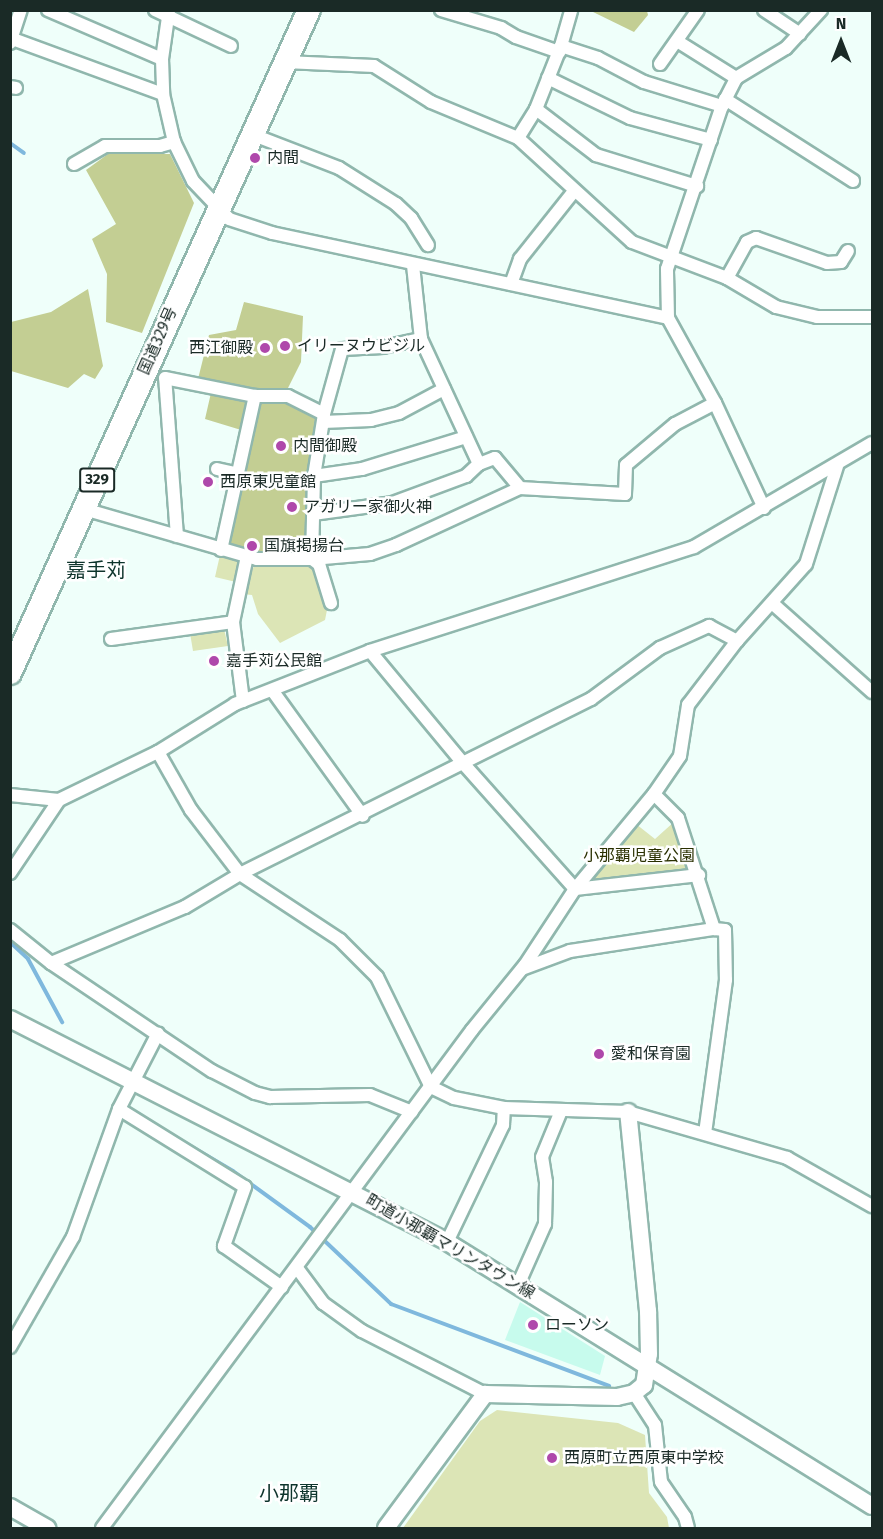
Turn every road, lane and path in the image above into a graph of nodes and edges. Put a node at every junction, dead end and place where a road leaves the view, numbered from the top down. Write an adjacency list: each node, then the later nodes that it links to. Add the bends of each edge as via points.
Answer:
1 (21, 10): 12 (street)
2 (48, 10): 16 (street)
3 (155, 10): 10 (street)
4 (309, 10): 17 (highway, 国道329号 / 329)
5 (441, 10): 15 (street)
6 (571, 10): 15 (street)
7 (698, 10): 13 (street)
8 (764, 10): 11 (street)
9 (821, 10): 11 (street)
10 (169, 14): 14 (street); 16 (street)
11 (800, 34): 20 (street, via 786,48)
12 (11, 40): 21 (street)
13 (677, 41): 18 (street); 20 (street)
14 (231, 46)
15 (560, 49): 19 (street); 22 (street, via 598,58 644,82)
16 (162, 59): 21 (street)
17 (285, 63): 24 (highway, 国道329号 / 329); 25 (street, via 374,66 431,102)
18 (660, 63)
19 (548, 78): 23 (street); 26 (street, via 630,117)
20 (736, 78): 22 (street)
21 (163, 94): 27 (street)
22 (724, 103): 26 (street); 29 (street)
23 (536, 109): 25 (street); 30 (street, via 596,154)
24 (251, 134): 32 (highway, 国道329号 / 329); 33 (street, via 339,168 396,204 411,218)
25 (518, 138): 31 (street)
26 (711, 140): 30 (street)
27 (174, 142): 28 (street, via 160,146 105,146); 32 (street, via 193,181)
28 (74, 164)
29 (853, 181)
30 (697, 186): 35 (street)
31 (574, 191): 35 (street, via 632,242 663,257); 38 (street, via 520,259)
32 (217, 208): 36 (street, via 229,219 272,233); 55 (highway, 国道329号 / 329)
33 (428, 245)
34 (848, 251): 37 (street, via 842,262 827,263 756,238 747,242)
35 (670, 255): 37 (street); 40 (street)
36 (413, 265): 38 (street); 41 (street)
37 (727, 279): 39 (street, via 776,307 817,317)
38 (511, 284): 40 (street)
39 (873, 317)
40 (668, 318): 44 (street)
41 (421, 339): 42 (street); 45 (street, via 383,347 342,349)
42 (444, 389): 45 (street, via 399,413 371,420); 46 (street)
43 (255, 396): 45 (street, via 288,396); 51 (street); 57 (street, via 165,378)
44 (715, 403): 53 (street, via 675,424 626,465 625,494); 54 (street)
45 (323, 418): 52 (street)
46 (466, 437): 48 (street); 52 (street, via 363,469)
47 (873, 443): 49 (street)
48 (479, 464): 53 (street, via 495,458); 56 (street, via 466,476 393,503)
49 (837, 466): 54 (street); 62 (street, via 806,564)
50 (217, 469): 51 (street)
51 (238, 474): 58 (street)
52 (314, 476): 56 (street)
53 (520, 488): 60 (street, via 370,554)
54 (764, 508): 66 (street, via 694,547)
55 (84, 509): 57 (street); 67 (highway, 国道329号 / 329)
56 (313, 514): 60 (street)
57 (177, 536): 58 (street)
58 (221, 549): 59 (street)
59 (247, 556): 60 (street); 63 (street)
60 (312, 559): 61 (street, via 318,564)
61 (331, 603)
62 (772, 603): 65 (street); 69 (street)
63 (233, 622): 64 (street); 70 (street)
64 (111, 639)
65 (737, 640): 72 (street, via 709,626 660,648 591,699); 73 (street, via 688,705 680,756)
66 (370, 651): 68 (street); 72 (street)
67 (10, 673)
68 (272, 690): 70 (street); 76 (street)
69 (873, 692)
70 (243, 701): 71 (street)
71 (158, 752): 75 (street); 78 (street, via 191,810)
72 (462, 762): 76 (street); 80 (street)
73 (654, 794): 79 (street, via 678,818); 80 (street)
74 (10, 795): 75 (street)
75 (59, 800): 77 (street)
76 (363, 816): 78 (street)
77 (10, 873)
78 (240, 874): 83 (street, via 185,907); 88 (street, via 340,940 377,977)
79 (699, 874): 80 (street); 81 (street)
80 (575, 889): 84 (street)
81 (714, 929): 84 (street, via 570,951); 94 (street, via 726,930 726,980)
82 (10, 930): 83 (street)
83 (51, 963): 86 (street)
84 (521, 969): 88 (street)
85 (10, 1019): 87 (street, 町道小那覇マリンタウン線)
86 (158, 1034): 87 (street); 92 (street, via 212,1071 255,1093 270,1097 370,1095)
87 (134, 1080): 90 (street); 95 (street, 町道小那覇マリンタウン線)
88 (431, 1087): 89 (street, via 454,1098); 92 (street)
89 (504, 1108): 91 (street); 97 (street, via 503,1125)
90 (119, 1109): 100 (street, via 245,1187 224,1246); 101 (street, via 73,1237)
91 (561, 1111): 93 (street); 99 (street, via 542,1157 546,1182 544,1224)
92 (412, 1112): 95 (street)
93 (628, 1112): 94 (street); 102 (street, via 648,1311)
94 (705, 1133): 96 (street, via 787,1158)
95 (354, 1192): 97 (street, 町道小那覇マリンタウン線); 98 (street)
96 (873, 1206)
97 (447, 1242): 99 (street, 町道小那覇マリンタウン線)
98 (297, 1268): 100 (street); 104 (street, via 323,1303 362,1331)
99 (518, 1285): 102 (street, 町道小那覇マリンタウン線)
100 (282, 1287): 108 (street)
101 (10, 1347)
102 (647, 1365): 103 (street, via 644,1385); 105 (street, 町道小那覇マリンタウン線)
103 (634, 1393): 104 (street, via 617,1397); 110 (street, via 655,1425 661,1482)
104 (484, 1394): 109 (street)
105 (873, 1506)
106 (10, 1507): 107 (street)
107 (47, 1528)
108 (102, 1528)
109 (386, 1528)
110 (688, 1528)

